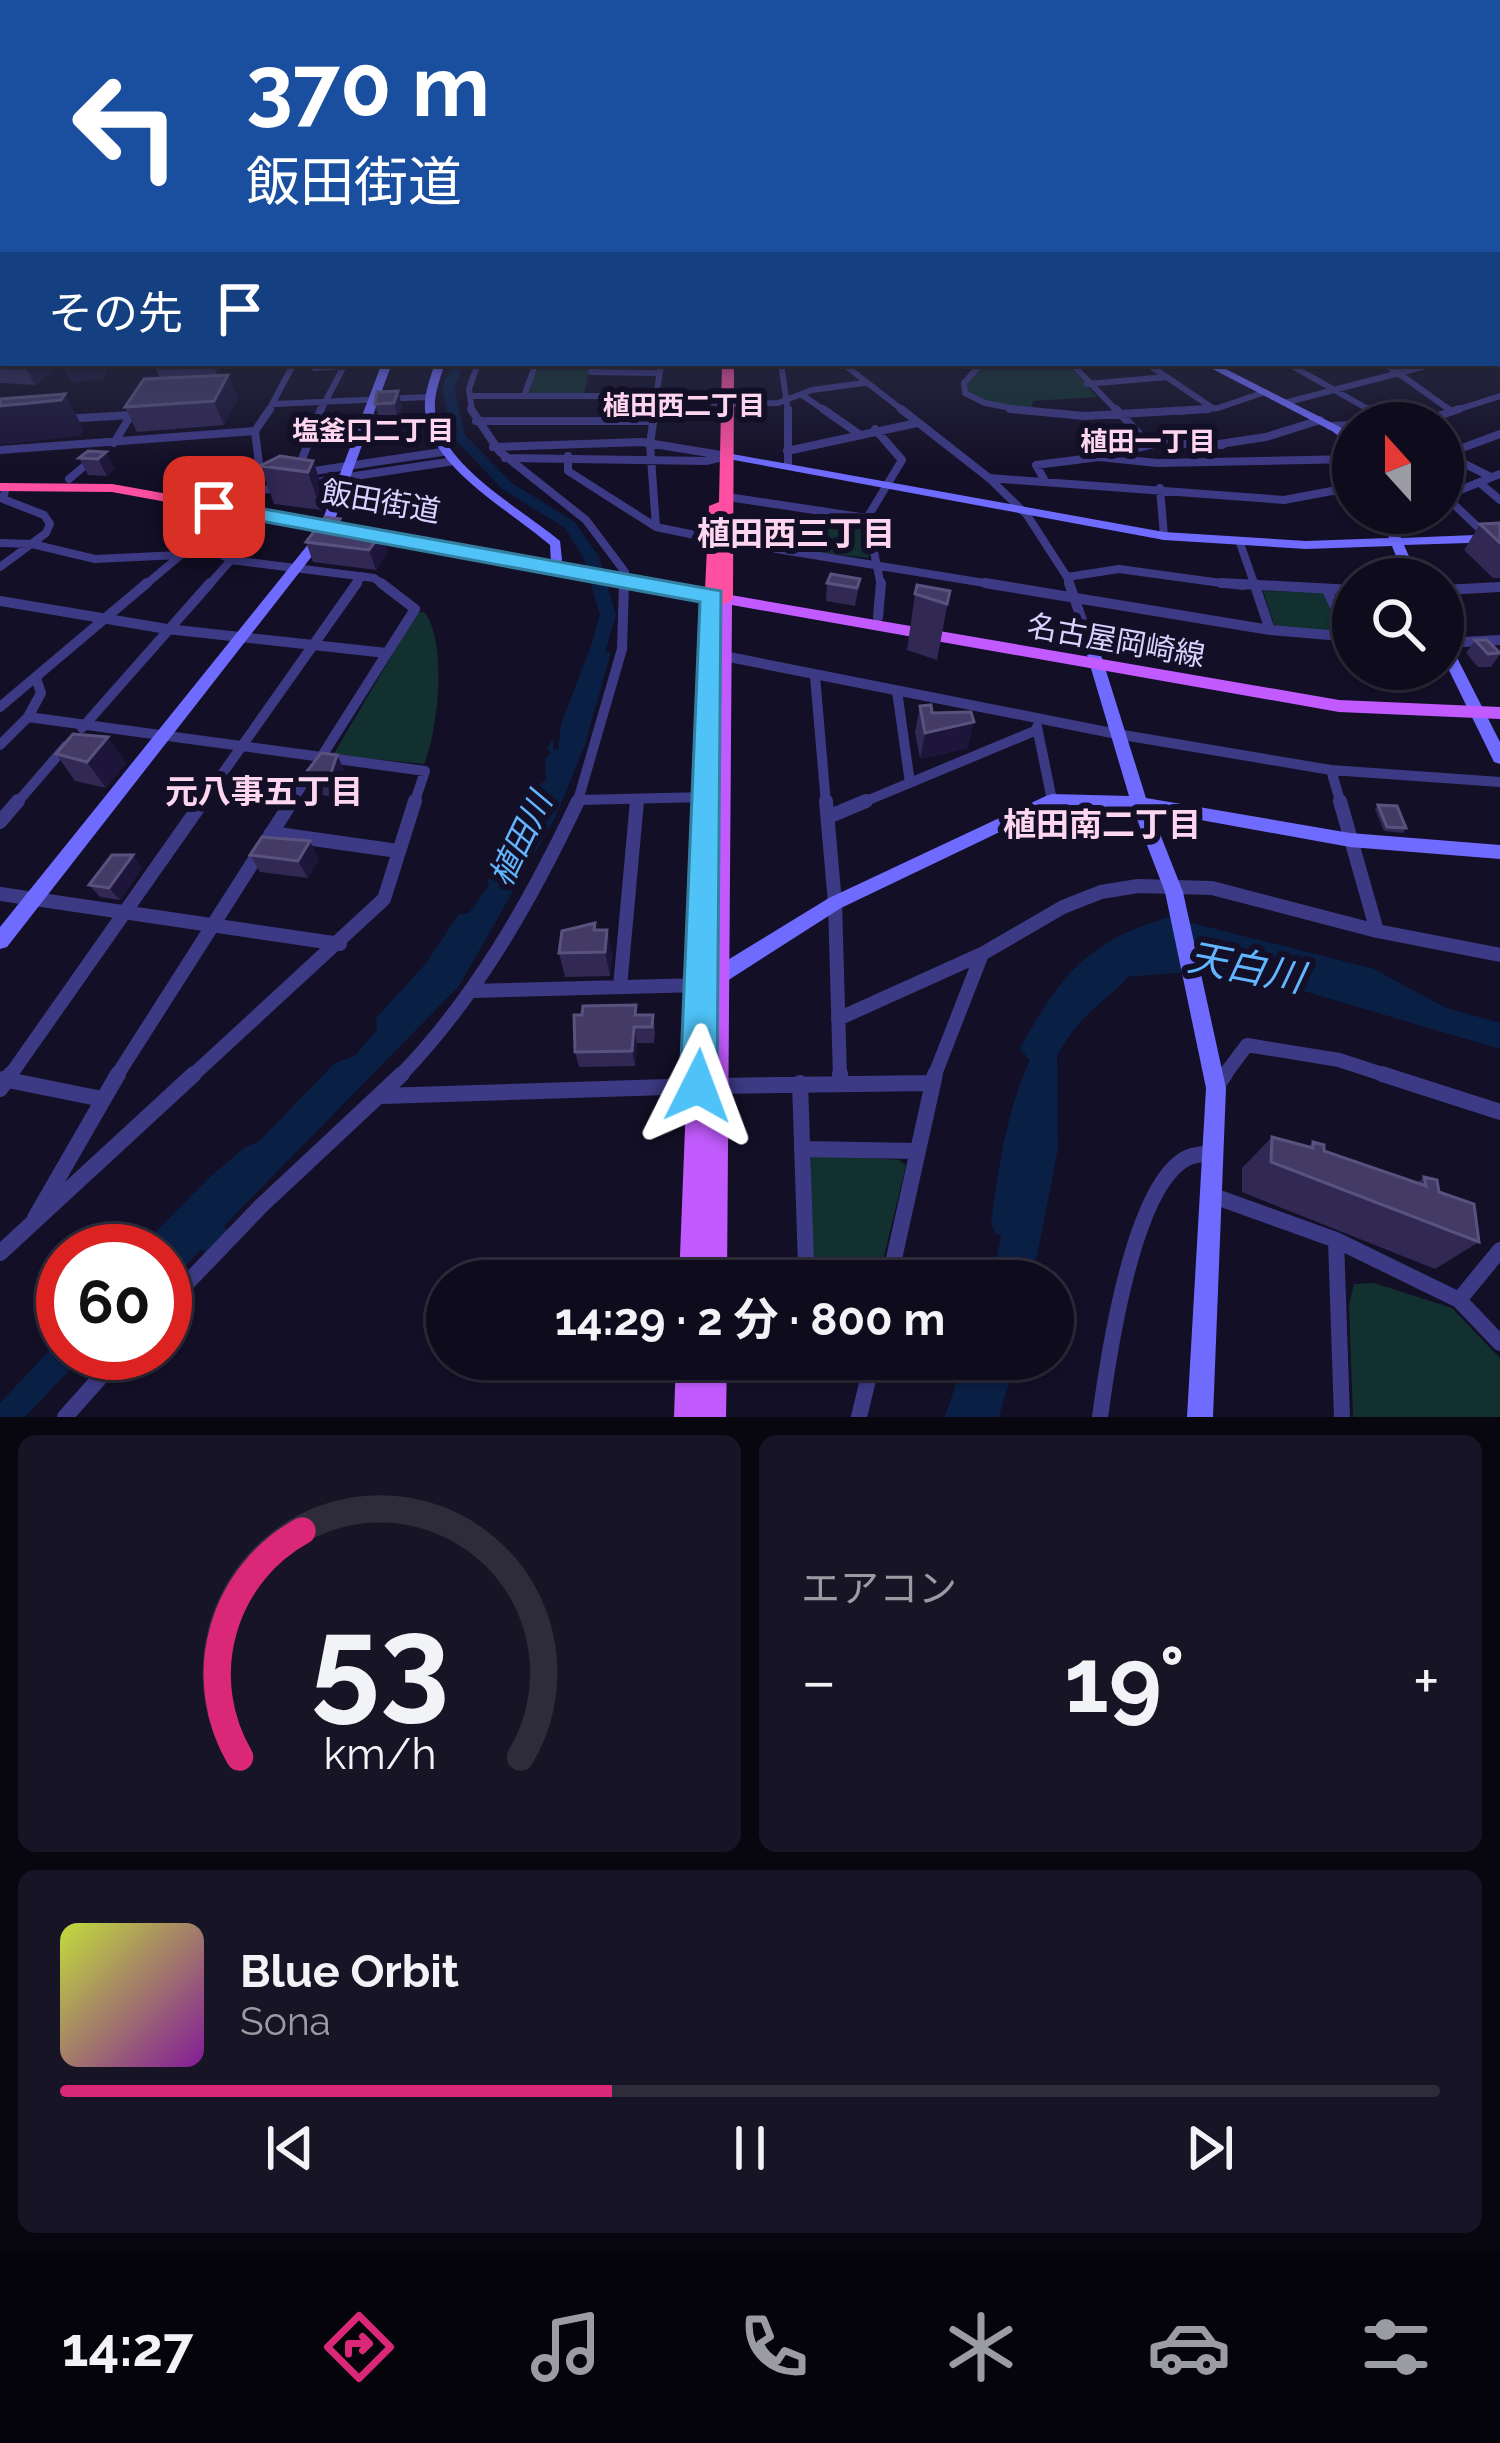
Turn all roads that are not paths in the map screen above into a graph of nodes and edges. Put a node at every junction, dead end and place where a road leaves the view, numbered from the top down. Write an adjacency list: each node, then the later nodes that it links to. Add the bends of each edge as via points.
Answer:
1 (293, 366): 40 (street)
2 (311, 366): 3 (street)
3 (344, 366): 36 (street)
4 (386, 366): 34 (street)
5 (439, 366): 33 (street)
6 (477, 366): 28 (street)
7 (535, 366): 29 (street)
8 (718, 366): 41 (highway)
9 (728, 366): 41 (highway)
10 (782, 366): 35 (street)
11 (979, 366): 44 (street, via 965,393 988,406)
12 (1073, 366): 24 (street)
13 (1151, 366): 22 (street)
14 (1212, 366): 26 (street)
15 (1294, 366): 25 (street)
16 (1390, 366): 21 (street)
17 (1425, 366): 21 (street)
18 (845, 367): 23 (street)
19 (593, 368): 20 (street); 30 (street)
20 (661, 368): 31 (street)
21 (1401, 372): 25 (street); 39 (street)
22 (1166, 376): 24 (street); 43 (street)
23 (864, 383): 27 (street); 48 (street)
24 (1087, 384): 44 (street)
25 (1334, 389): 37 (street); 38 (street)
26 (1265, 392): 37 (street); 43 (street)
27 (802, 394): 35 (street); 54 (street)
28 (472, 396): 29 (street); 46 (street)
29 (524, 396): 30 (street)
30 (586, 396): 31 (street)
31 (658, 396): 41 (street); 47 (street)
32 (1500, 396): 42 (street)
33 (428, 397): 34 (street); 62 (street)
34 (374, 399): 36 (street); 72 (street)
35 (788, 399): 41 (street); 68 (street)
36 (324, 401): 40 (street); 73 (street)
37 (1288, 402): 49 (street)
38 (1357, 402)
39 (1440, 402)
40 (275, 404): 53 (street)
41 (722, 404): 64 (highway)
42 (1464, 406)
43 (1214, 409): 44 (street)
44 (1117, 413): 58 (street, via 1142,437)
45 (41, 421): 56 (street, via 131,415)
46 (476, 421): 47 (street); 59 (street)
47 (654, 422): 57 (street)
48 (917, 423): 52 (street); 75 (street)
49 (1325, 423): 50 (street); 51 (street); 58 (street)
50 (1332, 424)
51 (1332, 428)
52 (875, 429): 54 (street); 81 (street, via 902,460)
53 (255, 431): 56 (street); 77 (street, via 259,464)
54 (859, 434): 68 (street)
55 (1500, 434): 60 (street)
56 (115, 442): 61 (street); 76 (street)
57 (650, 444): 59 (street); 64 (street); 65 (street)
58 (1222, 445): 66 (street, via 1158,443)
59 (493, 447): 67 (street)
60 (1464, 447)
61 (0, 450)
62 (442, 452): 70 (street); 72 (street)
63 (568, 455): 65 (street); 67 (street); 93 (street, via 568,471)
64 (720, 456): 65 (street); 68 (street); 85 (highway); 96 (highway)
65 (651, 457): 93 (street)
66 (1099, 457): 69 (street); 78 (street, via 1036,465)
67 (505, 458): 111 (street, via 607,539)
68 (787, 458): 81 (street)
69 (1332, 459)
70 (454, 461): 72 (street); 107 (street, via 523,512 556,544)
71 (1464, 462): 74 (street)
72 (348, 470): 73 (street); 87 (street); 92 (street)
73 (297, 473): 77 (street)
74 (1496, 476): 79 (street)
75 (989, 478): 78 (street); 90 (street)
76 (69, 479): 80 (highway, 飯田街道); 87 (highway, 飯田街道)
77 (250, 481): 87 (street)
78 (1045, 481): 82 (street)
79 (1480, 483): 83 (street); 86 (street)
80 (2, 485): 87 (highway, 飯田街道); 101 (street, via 3,499 50,524)
81 (887, 486): 90 (street); 91 (street)
82 (1160, 488): 84 (street, via 1284,500); 95 (street)
83 (1464, 489)
84 (1332, 491)
85 (728, 497): 88 (street); 96 (highway)
86 (1500, 500)
87 (236, 502): 92 (highway, 飯田街道); 98 (street)
88 (823, 511): 91 (street); 103 (street)
89 (1464, 514): 97 (street)
90 (1027, 515): 95 (street); 113 (street)
91 (867, 518): 108 (street)
92 (327, 523): 107 (highway, 飯田街道); 110 (street)
93 (656, 527): 96 (street)
94 (1394, 534): 102 (street)
95 (1164, 536): 100 (street)
96 (721, 540): 103 (street); 119 (highway)
97 (1496, 541): 102 (street)
98 (199, 542): 104 (street); 106 (street)
99 (0, 543): 101 (street)
100 (1240, 543): 102 (street); 115 (street)
101 (32, 544): 104 (street, via 95,559); 109 (street)
102 (1398, 544): 105 (street)
103 (810, 554): 108 (street)
104 (179, 555): 124 (street)
105 (1404, 558)
106 (231, 560): 110 (street); 125 (street)
107 (564, 564): 111 (highway, 飯田街道)
108 (875, 565): 120 (street); 123 (street, via 883,594)
109 (0, 567)
110 (296, 568): 112 (street); 127 (street)
111 (618, 575): 119 (highway, 飯田街道); 156 (street, via 622,650)
112 (362, 576): 131 (street); 132 (street, via 416,609)
113 (1067, 577): 115 (street, via 1119,569); 120 (street)
114 (1500, 587): 116 (street)
115 (1255, 588): 117 (street); 126 (street)
116 (1464, 589)
117 (1328, 590): 118 (street); 121 (street)
118 (1332, 590)
119 (719, 593): 123 (main road, 名古屋岡崎線); 133 (main road); 134 (main road, 名古屋岡崎線); 154 (main road)
120 (1072, 598): 126 (street); 134 (street)
121 (1332, 598)
122 (1, 602): 124 (street)
123 (878, 617): 134 (main road, 名古屋岡崎線)
124 (105, 620): 125 (street); 136 (street)
125 (167, 629): 127 (street); 144 (street)
126 (1270, 630): 128 (street)
127 (242, 635): 131 (street); 146 (street)
128 (1332, 635)
129 (1500, 640): 130 (street)
130 (1464, 643)
131 (314, 644): 132 (street); 148 (street)
132 (386, 653): 149 (street)
133 (724, 656): 135 (street); 176 (main road)
134 (1095, 660): 141 (main road, 名古屋岡崎線, via 1339,706); 145 (street)
135 (815, 676): 138 (street); 159 (street)
136 (36, 678): 139 (street); 142 (street, via 41,693)
137 (1464, 684): 141 (street)
138 (897, 691): 143 (street); 153 (street)
139 (0, 707)
140 (1500, 709): 141 (main road, 名古屋岡崎線)
141 (1478, 710): 150 (street)
142 (28, 717): 144 (street); 147 (street)
143 (1036, 724): 145 (street); 153 (street); 157 (street)
144 (84, 725): 146 (street); 160 (street)
145 (1117, 734): 151 (street); 158 (street)
146 (163, 736): 148 (street); 167 (street)
147 (0, 745)
148 (242, 747): 149 (street); 169 (street)
149 (320, 758): 161 (street); 163 (street, via 425,771)
150 (1500, 758)
151 (1330, 770): 152 (street); 162 (street)
152 (1500, 782)
153 (910, 783): 159 (street)
154 (706, 797): 155 (street); 176 (main road)
155 (637, 799): 156 (street); 177 (street)
156 (579, 800): 178 (street)
157 (1052, 800): 158 (street); 168 (street)
158 (1139, 803): 162 (street); 165 (street)
159 (828, 817): 168 (street)
160 (0, 822)
161 (271, 833): 163 (street); 170 (street)
162 (1350, 840): 164 (street); 171 (street)
163 (398, 851): 173 (street, via 384,899)
164 (1500, 852)
165 (1172, 888): 171 (street, via 1212,888); 174 (street, via 1100,892); 185 (street)
166 (0, 894): 167 (street)
167 (34, 899): 169 (street); 172 (street)
168 (835, 903): 176 (street); 179 (street)
169 (125, 912): 170 (street); 180 (street)
170 (213, 925): 173 (street); 187 (street)
171 (1377, 931): 175 (street)
172 (0, 941)
173 (340, 944): 193 (street)
174 (982, 953): 179 (street); 183 (street)
175 (1500, 955)
176 (712, 980): 177 (street); 184 (main road)
177 (620, 987): 178 (street)
178 (471, 991): 186 (street)
179 (838, 1019): 181 (street)
180 (2, 1082): 187 (street)
181 (839, 1082): 182 (street); 183 (street)
182 (800, 1083): 184 (street); 189 (street)
183 (930, 1083): 190 (street)
184 (707, 1086): 186 (street); 197 (main road); 198 (main road)
185 (1216, 1088): 188 (street, via 1247,1045 1339,1060); 191 (street)
186 (380, 1096): 201 (street)
187 (102, 1099): 193 (street)
188 (1500, 1112)
189 (805, 1149): 190 (street); 199 (street)
190 (915, 1151): 200 (street)
191 (1213, 1153): 192 (street); 212 (street, via 1184,1159 1157,1191 1119,1297)
192 (1211, 1196): 194 (street); 213 (street)
193 (30, 1226): 196 (street)
194 (1336, 1240): 202 (street); 214 (street)
195 (1500, 1250): 202 (street)
196 (0, 1253)
197 (694, 1260)
198 (713, 1260)
199 (806, 1260)
200 (893, 1260)
201 (192, 1278)
202 (1459, 1300): 203 (street)
203 (1500, 1343)
204 (98, 1380): 208 (street)
205 (689, 1380): 209 (main road)
206 (713, 1380): 210 (main road)
207 (868, 1380): 211 (street)
208 (65, 1417)
209 (688, 1417)
210 (712, 1417)
211 (859, 1417)
212 (1100, 1417)
213 (1200, 1417)
214 (1342, 1417)

